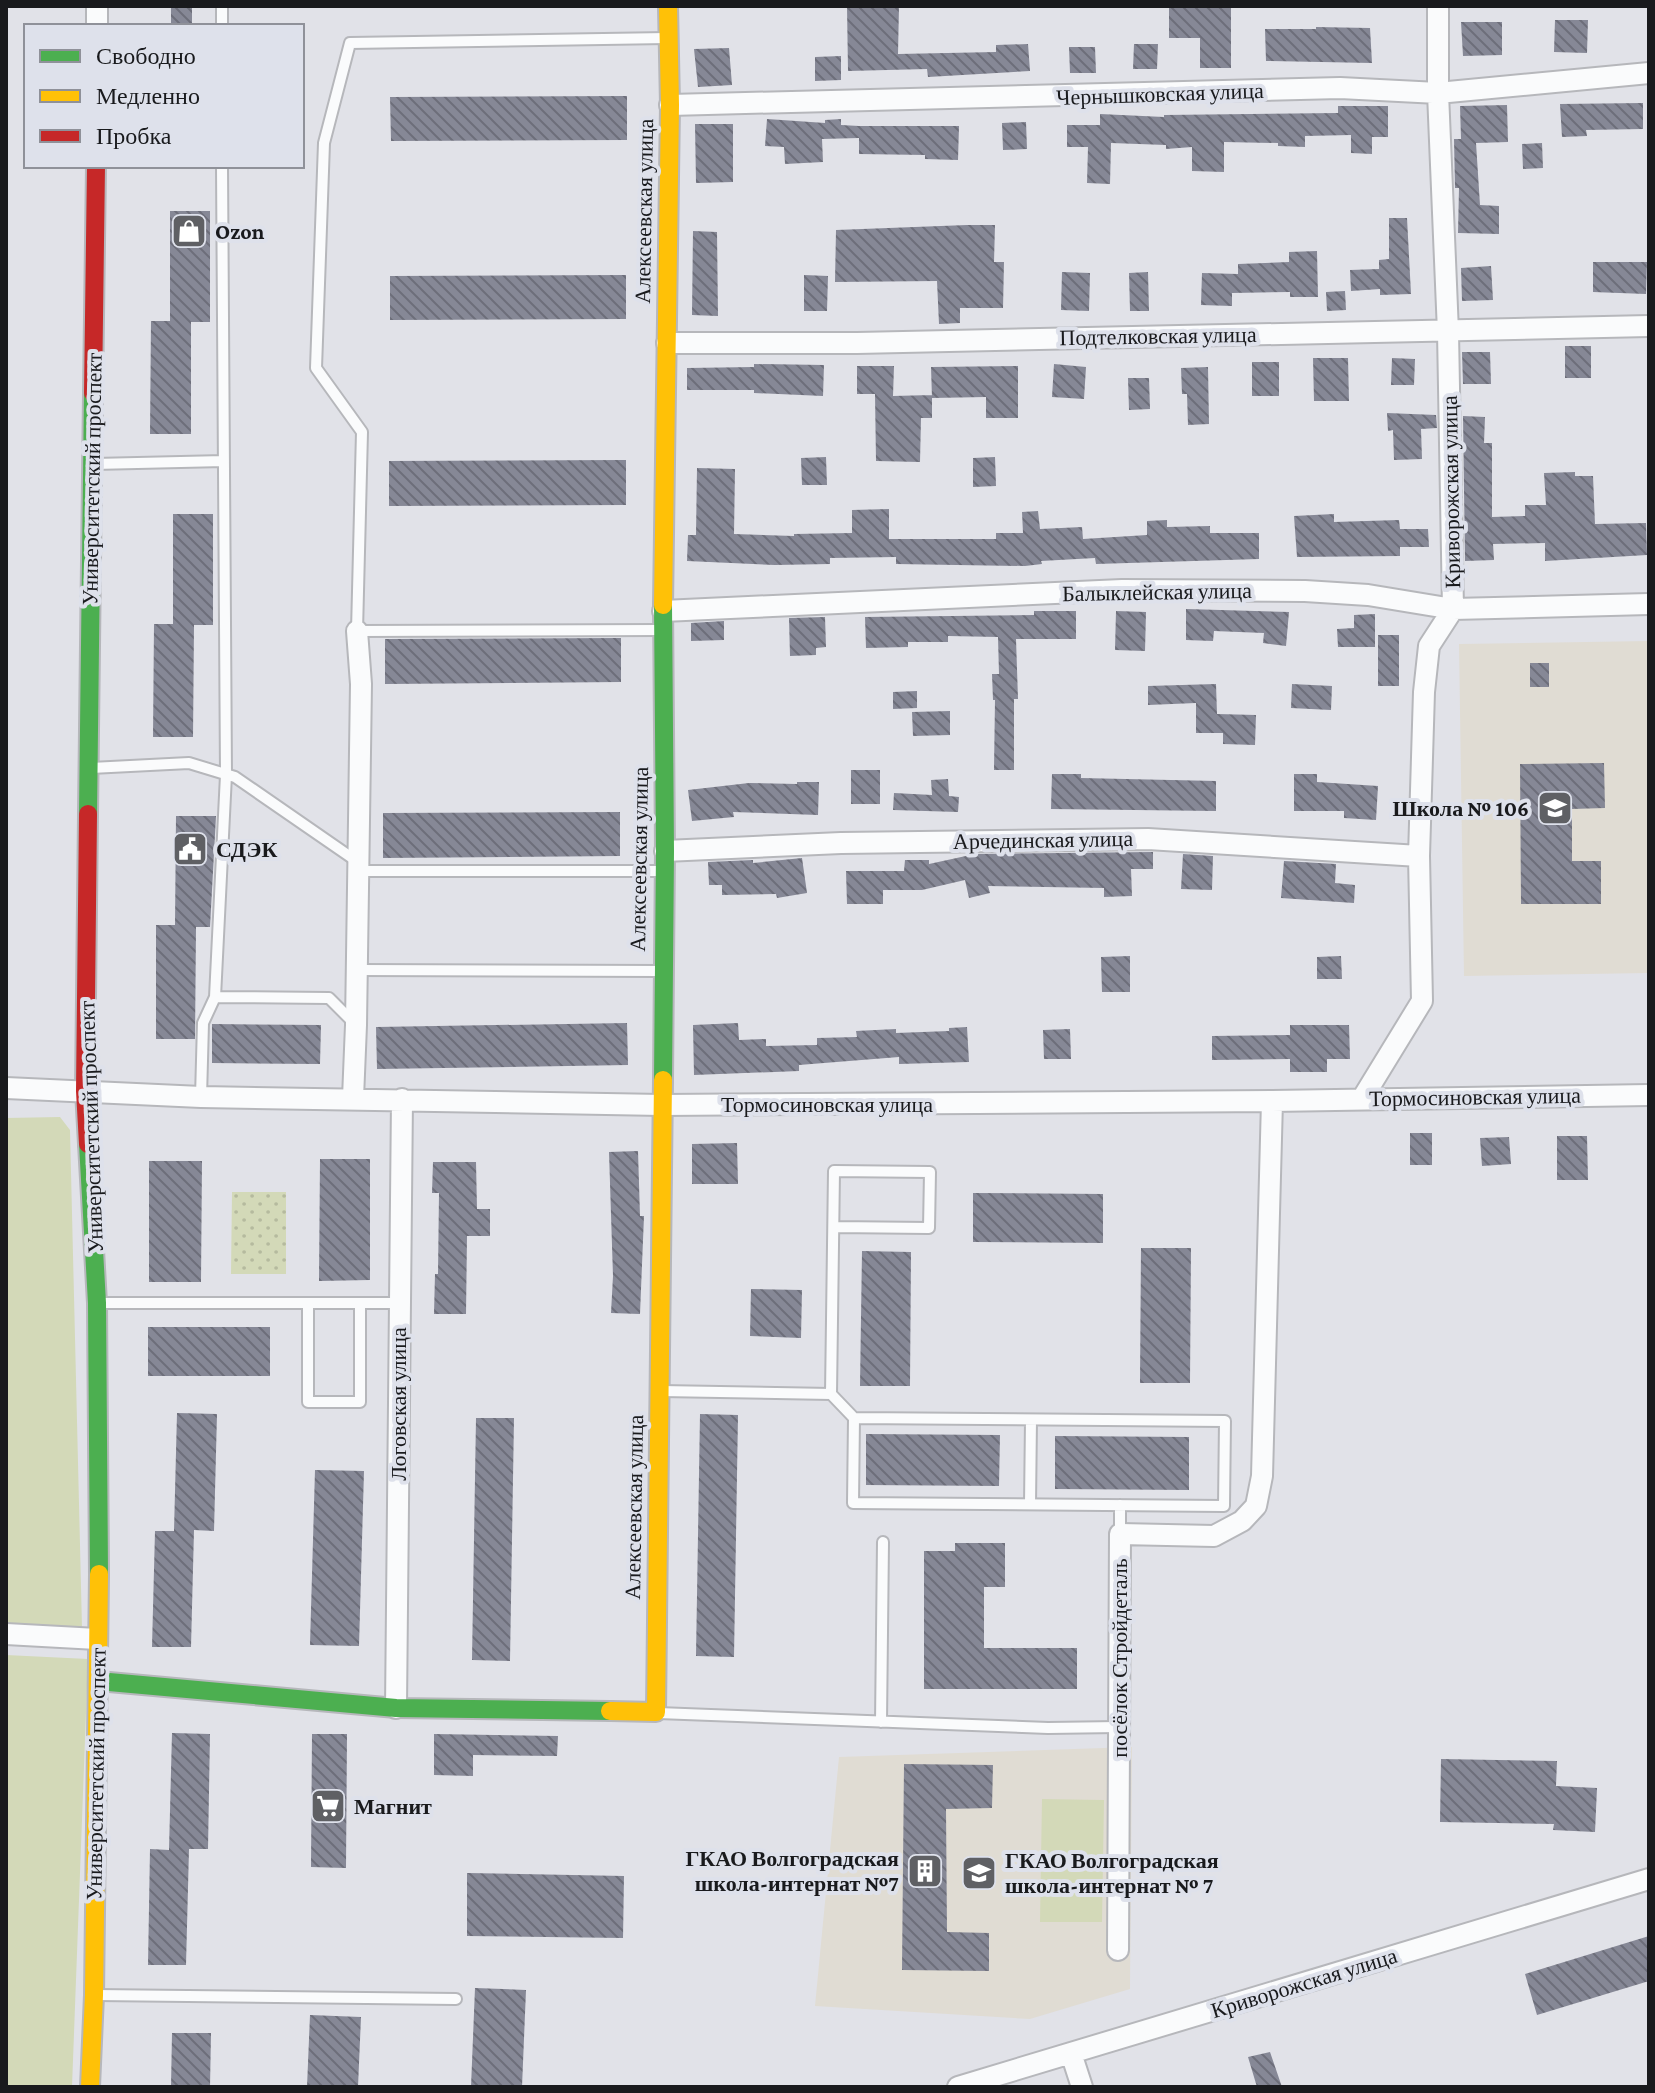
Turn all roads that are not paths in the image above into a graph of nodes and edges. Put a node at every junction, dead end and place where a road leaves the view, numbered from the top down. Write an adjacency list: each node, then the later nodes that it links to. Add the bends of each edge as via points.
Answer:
1 (668, 6): 3 (street, Алексеевская улица)
2 (1438, 6): 5 (street, Криворожская улица)
3 (668, 38): 6 (street, Алексеевская улица); 17 (lane, via 350,43 324,143 316,368 362,432)
4 (1649, 73): 5 (street, Чернышковская улица)
5 (1438, 93): 6 (street, Чернышковская улица, via 1340,88); 10 (street, Криворожская улица)
6 (670, 105): 11 (street, Алексеевская улица)
7 (96, 168): 13 (street, Университетский проспект)
8 (222, 168): 12 (lane)
9 (1649, 326): 10 (street, Подтелковская улица)
10 (1448, 332): 11 (street, Подтелковская улица); 15 (street, Криворожская улица)
11 (667, 343): 16 (street, Алексеевская улица)
12 (224, 461): 13 (lane); 19 (lane)
13 (92, 464): 18 (street, Университетский проспект)
14 (1649, 604): 15 (street, Балыклейская улица)
15 (1453, 609): 16 (street, Балыклейская улица, via 1305,591 1122,590); 20 (street, Криворожская улица, via 1429,646)
16 (664, 620): 17 (lane); 21 (street, Алексеевская улица)
17 (357, 631): 22 (street)
18 (89, 769): 19 (lane, via 189,763); 28 (street, Университетский проспект)
19 (226, 775): 22 (lane); 25 (lane)
20 (1419, 856): 21 (street, Арчединская улица, via 1148,839 856,843); 33 (street, Криворожская улица, via 1422,1001)
21 (665, 861): 22 (lane); 24 (street, Алексеевская улица)
22 (358, 867): 23 (street)
23 (357, 970): 24 (lane); 26 (street)
24 (662, 971): 35 (street, Алексеевская улица)
25 (215, 997): 26 (lane, via 329,998); 30 (lane, via 203,1023)
26 (356, 1025): 31 (street)
27 (6, 1088): 28 (street, Тормосиновская улица)
28 (85, 1091): 30 (street, Тормосиновская улица); 37 (street, Университетский проспект)
29 (1649, 1095): 33 (street, Тормосиновская улица)
30 (201, 1097): 31 (street, Тормосиновская улица)
31 (353, 1098): 32 (street, Тормосиновская улица)
32 (402, 1099): 35 (street, Тормосиновская улица); 38 (street, Логовская улица)
33 (1362, 1099): 34 (street, Тормосиновская улица)
34 (1272, 1101): 35 (street, Тормосиновская улица); 47 (street, посёлок Стройдеталь, via 1262,1476 1256,1506 1242,1521 1214,1536)
35 (662, 1105): 41 (street, Алексеевская улица)
36 (834, 1227): 36 (lane, via 834,1171 930,1172 929,1228); 42 (lane)
37 (97, 1303): 39 (lane); 50 (street, Университетский проспект)
38 (399, 1303): 40 (lane); 52 (street, Логовская улица)
39 (308, 1304): 40 (lane); 40 (lane, via 308,1402 360,1402)
40 (360, 1304)
41 (659, 1391): 42 (lane); 53 (street, Алексеевская улица)
42 (831, 1394): 43 (lane)
43 (854, 1418): 44 (lane); 45 (lane, via 853,1503)
44 (1031, 1420): 45 (lane); 46 (lane, via 1225,1421 1224,1506)
45 (1030, 1504): 46 (lane)
46 (1120, 1505): 47 (lane)
47 (1120, 1534): 55 (street, посёлок Стройдеталь)
48 (883, 1542): 54 (lane)
49 (6, 1634): 50 (street)
50 (97, 1639): 51 (street, Университетский проспект)
51 (98, 1681): 52 (street); 58 (street, Университетский проспект)
52 (396, 1708): 53 (street)
53 (656, 1712): 54 (lane)
54 (881, 1722): 55 (lane)
55 (1118, 1727): 57 (street, посёлок Стройдеталь)
56 (1649, 1879): 60 (street, Криворожская улица)
57 (1118, 1950)
58 (94, 1995): 59 (lane); 61 (street, Университетский проспект)
59 (456, 1999)
60 (1071, 2053): 62 (street, Криворожская улица); 63 (street)
61 (90, 2087)
62 (958, 2087)
63 (1082, 2087)

